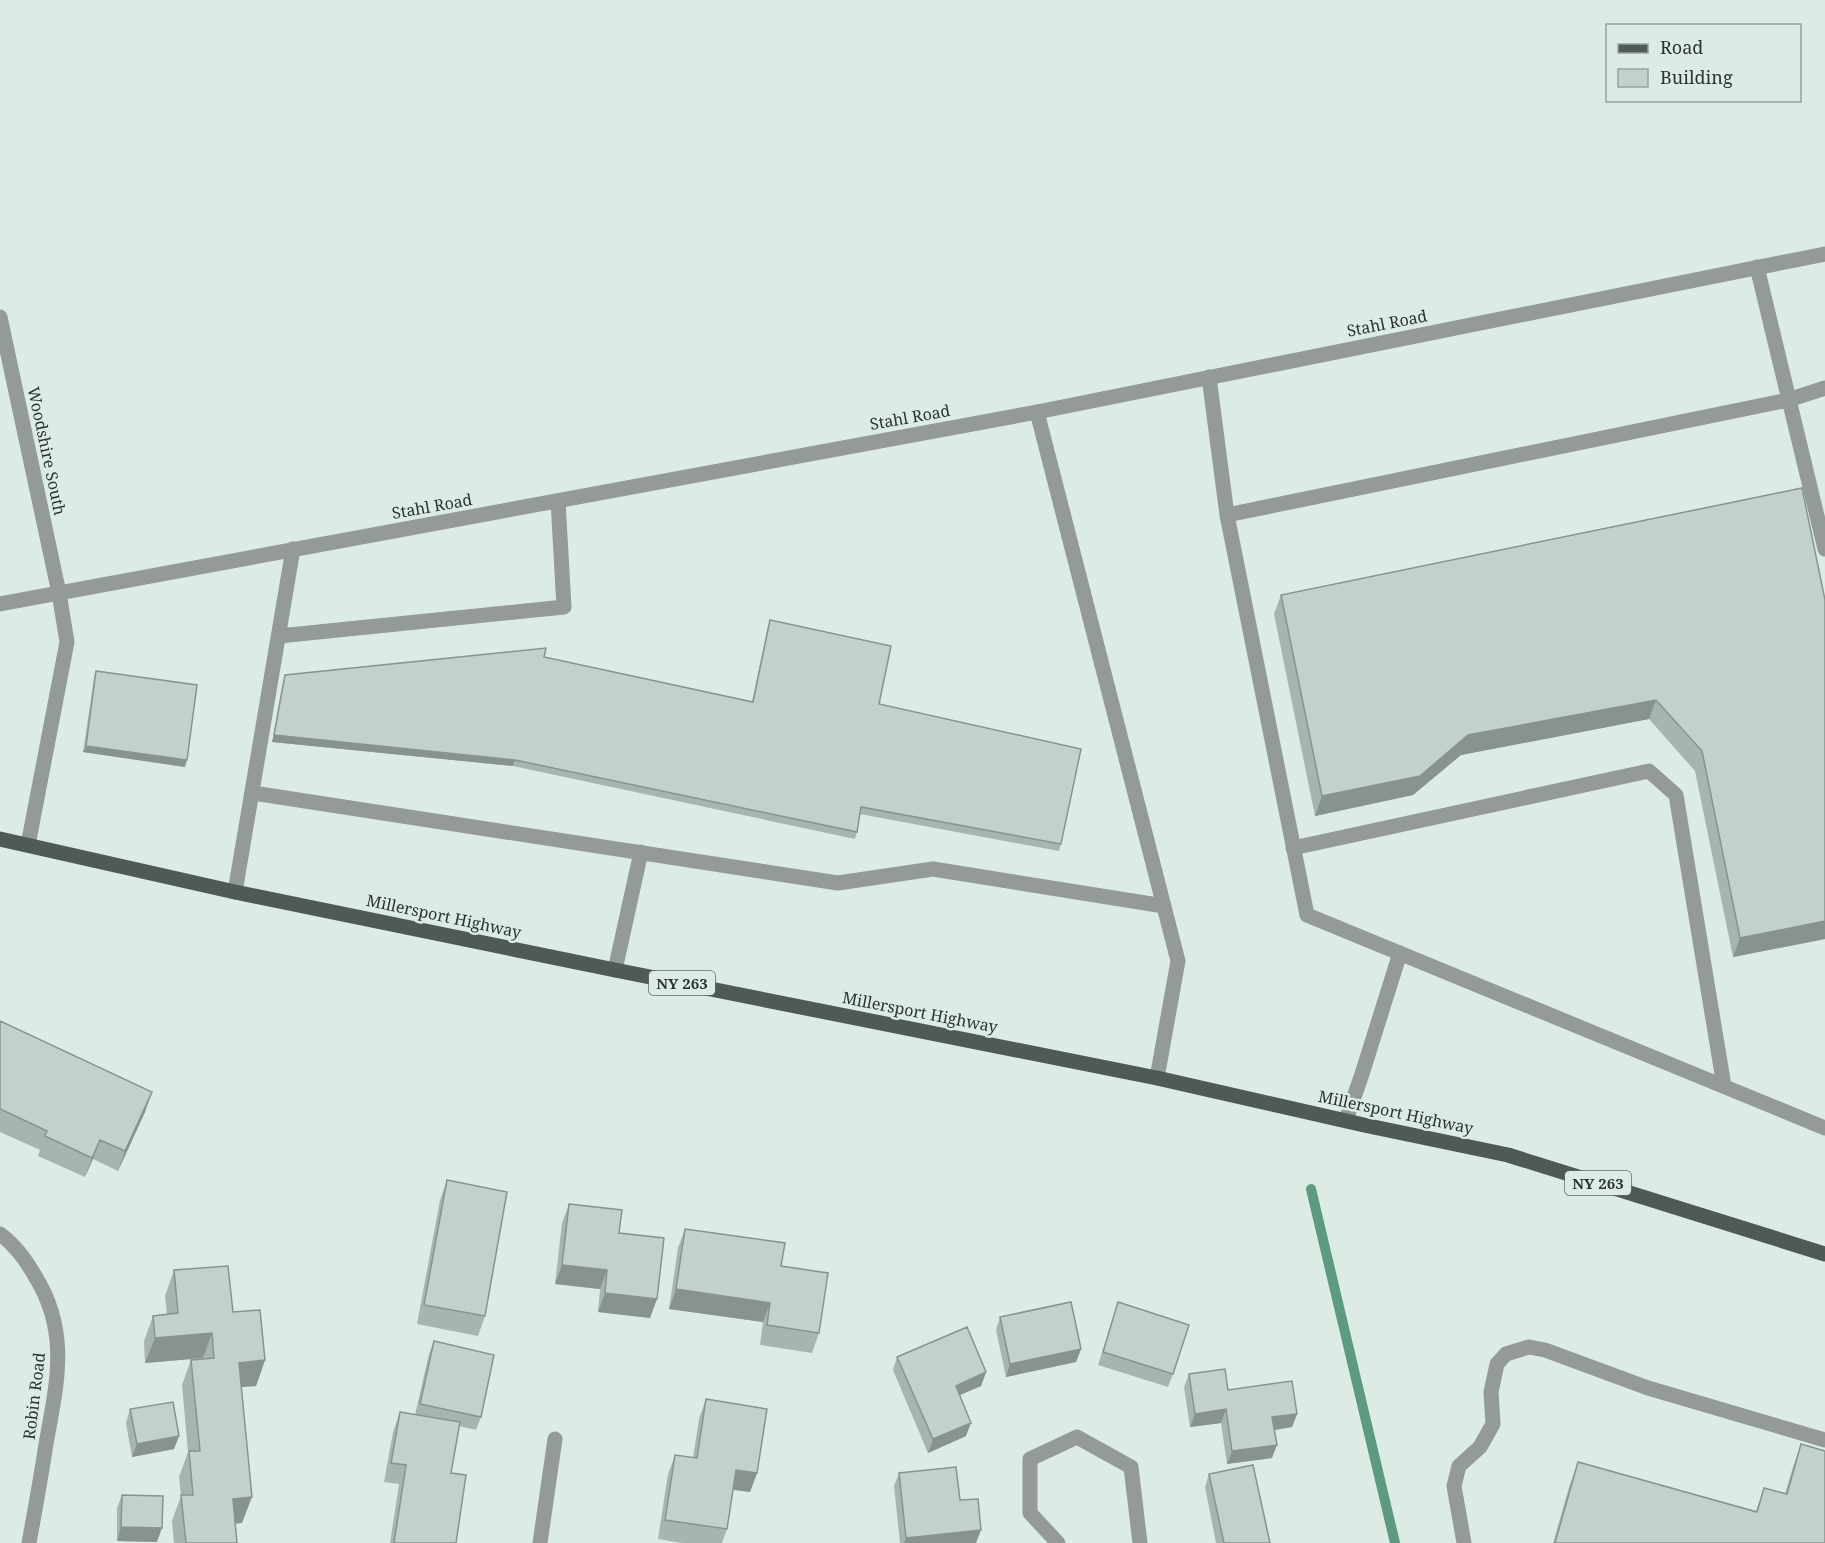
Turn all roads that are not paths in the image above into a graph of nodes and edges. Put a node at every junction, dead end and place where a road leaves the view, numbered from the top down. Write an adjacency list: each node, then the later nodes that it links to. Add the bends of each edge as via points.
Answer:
1 (1825, 254): 2 (street, Stahl Road)
2 (1757, 267): 4 (street, Stahl Road); 6 (street)
3 (0, 317): 12 (street, Woodshire South)
4 (1209, 377): 7 (street, Stahl Road); 9 (street)
5 (1825, 388): 6 (street)
6 (1788, 400): 9 (street); 11 (street)
7 (1037, 412): 8 (street, Stahl Road); 21 (street)
8 (558, 501): 10 (street, Stahl Road); 14 (street, via 564,606)
9 (1227, 515): 18 (street)
10 (293, 549): 12 (street, Stahl Road); 14 (street)
11 (1825, 549)
12 (59, 593): 13 (street, Stahl Road); 17 (street, Woodshire South, via 67,642)
13 (0, 604)
14 (279, 636): 15 (street)
15 (253, 793): 19 (street); 20 (street)
16 (0, 839): 17 (main road, Millersport Highway / NY 263)
17 (28, 844): 20 (main road, Millersport Highway / NY 263)
18 (1293, 848): 22 (street, via 1307,915); 25 (street, via 1649,771 1676,795)
19 (641, 852): 21 (street, via 838,883 933,869); 23 (street)
20 (235, 892): 23 (main road, Millersport Highway / NY 263)
21 (1164, 906): 24 (street, via 1178,961)
22 (1400, 953): 25 (street); 26 (street)
23 (615, 970): 24 (main road, Millersport Highway / NY 263)
24 (1157, 1078): 26 (main road, Millersport Highway / NY 263)
25 (1724, 1086): 27 (street)
26 (1346, 1120): 29 (main road, Millersport Highway / NY 263, via 1508,1155)
27 (1825, 1128)
28 (0, 1234): 32 (street, Robin Road, via 28,1264 46,1293 59,1350 57,1384)
29 (1825, 1254)
30 (555, 1439): 33 (street)
31 (1825, 1440): 36 (street, via 1648,1388 1529,1347 1506,1354 1497,1364 1491,1392 1493,1424 1480,1447 1459,1466 1454,1486)
32 (29, 1543)
33 (540, 1543)
34 (1058, 1543): 35 (street, via 1030,1513 1030,1459 1077,1437 1131,1467)
35 (1140, 1543)
36 (1464, 1543)

